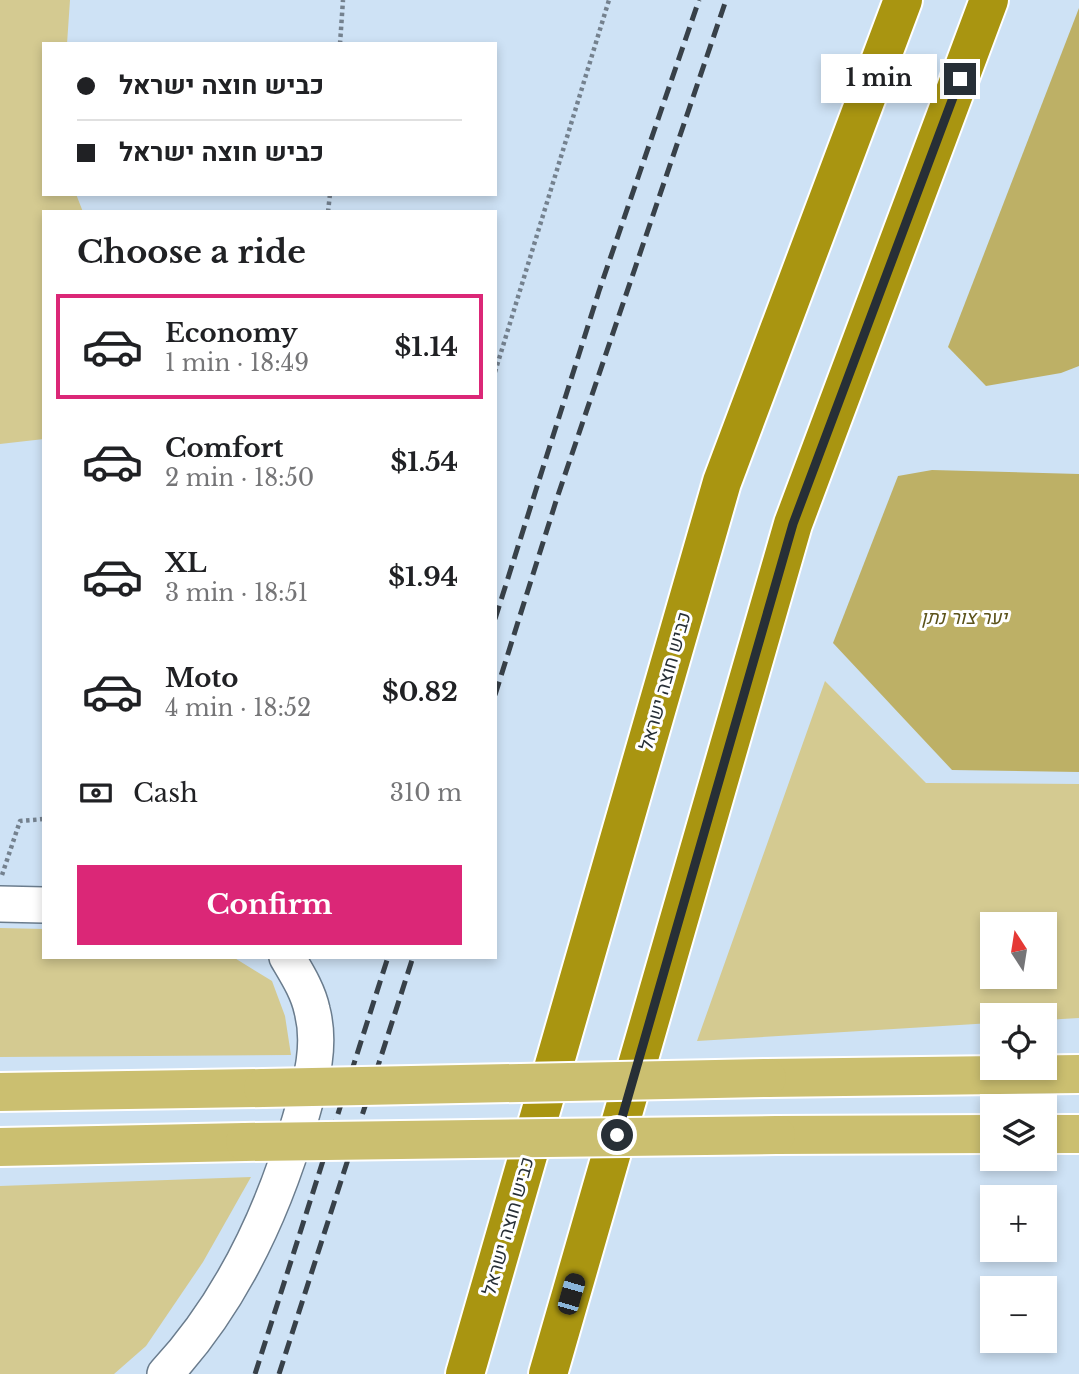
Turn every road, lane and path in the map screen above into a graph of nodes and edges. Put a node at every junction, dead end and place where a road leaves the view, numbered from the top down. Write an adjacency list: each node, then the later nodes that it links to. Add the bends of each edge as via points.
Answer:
1 (343, 0): 5 (path)
2 (609, 0): 6 (path)
3 (903, 0): 19 (highway, כביש חוצה ישראל, via 722,482)
4 (989, 0): 20 (highway, via 793,524)
5 (340, 42)
6 (497, 365)
7 (42, 819): 8 (path, via 20,821)
8 (0, 883)
9 (0, 904): 10 (street)
10 (42, 905)
11 (288, 959): 18 (street, via 309,1001 315,1030 314,1071 303,1109 271,1206 236,1277)
12 (1079, 1074): 13 (main road, bridge)
13 (0, 1092)
14 (980, 1134): 17 (main road, bridge)
15 (1057, 1134): 16 (main road)
16 (1079, 1134)
17 (0, 1147)
18 (165, 1374)
19 (465, 1374)
20 (548, 1374)

